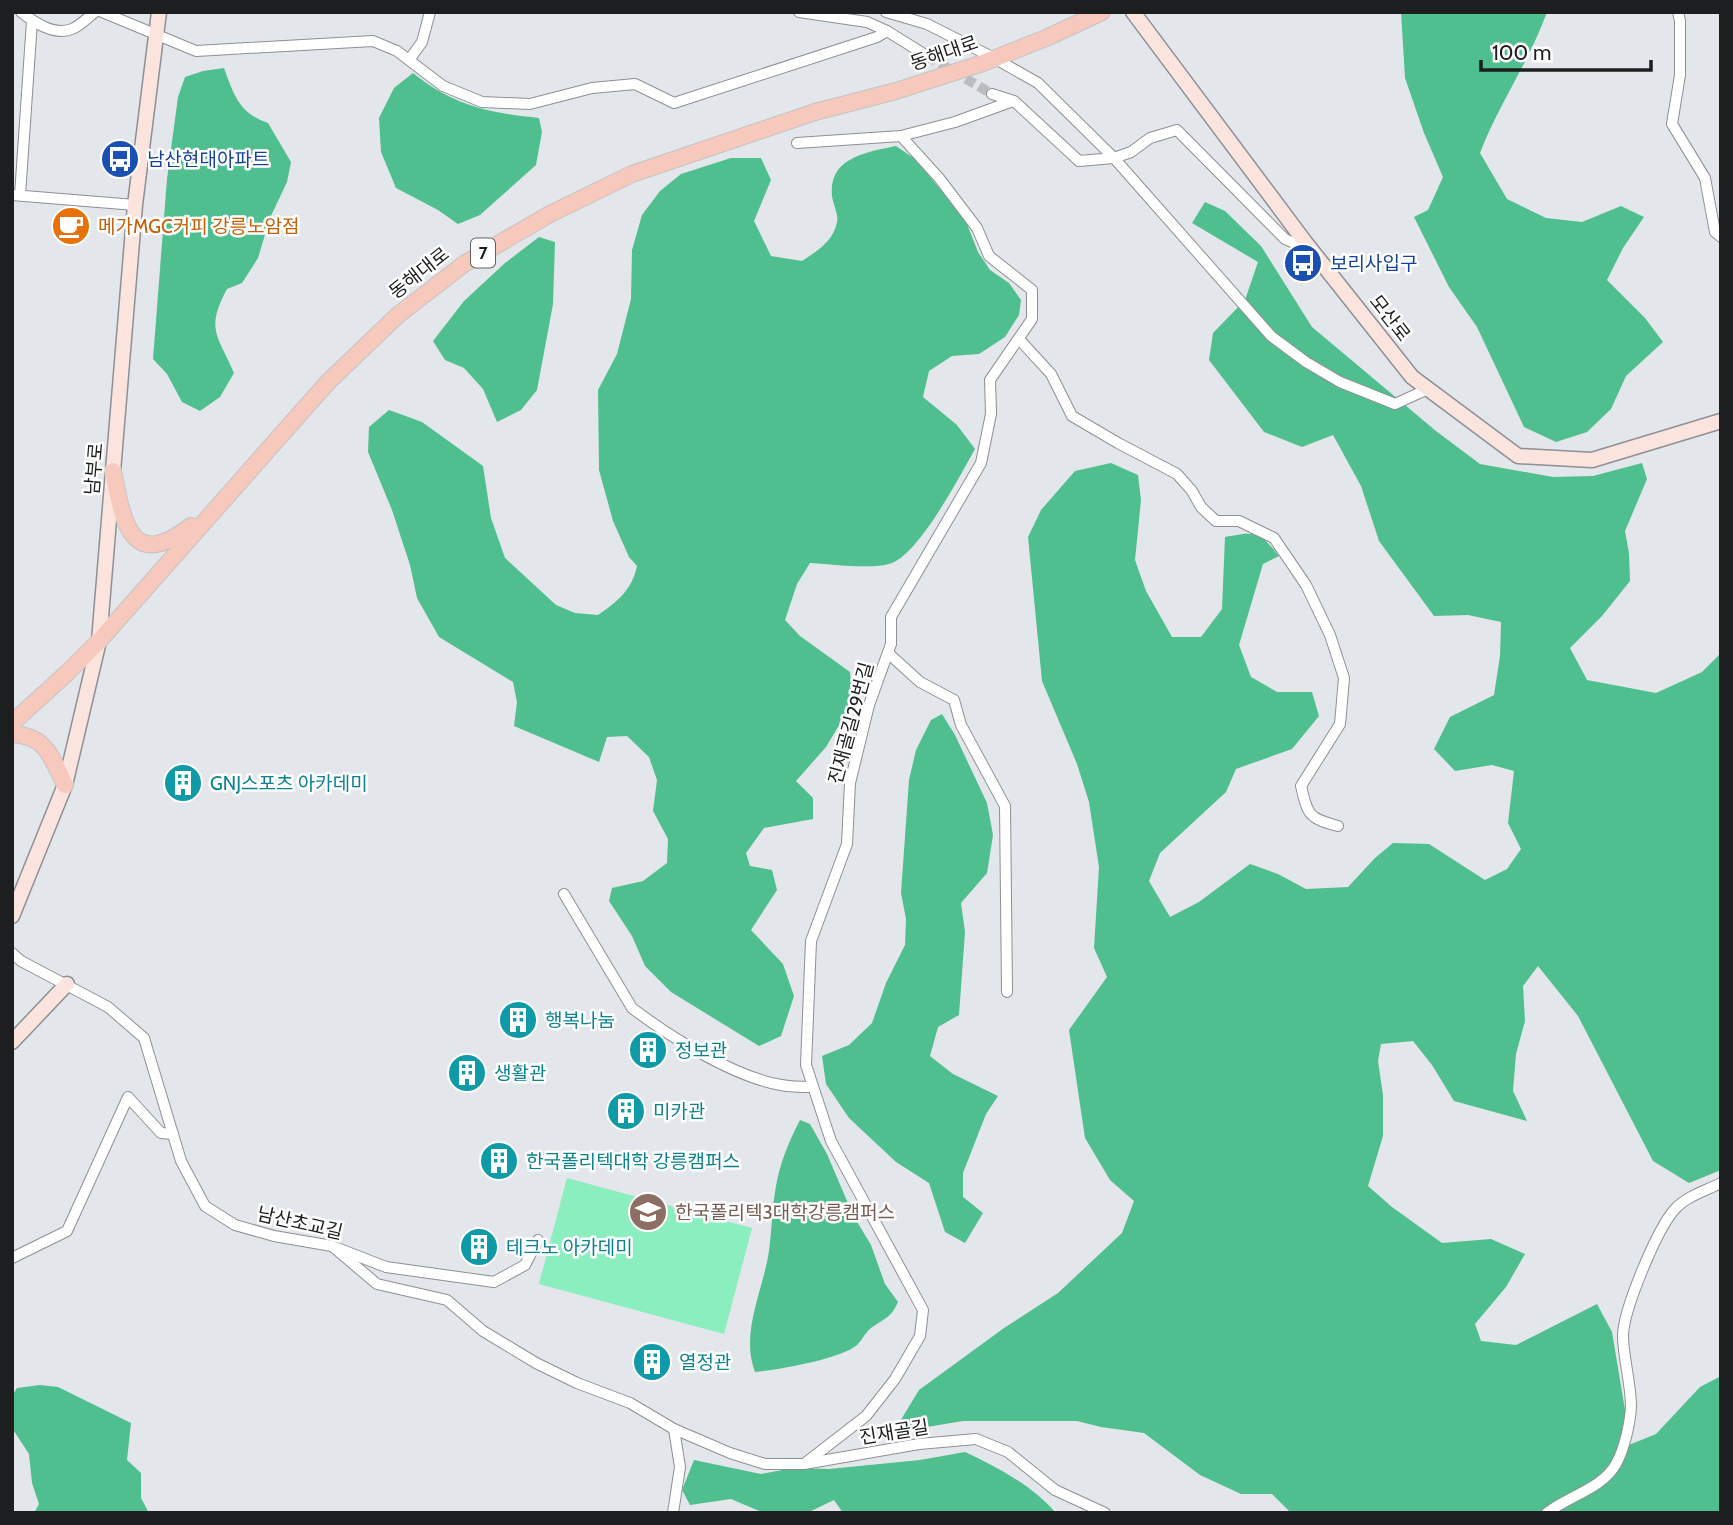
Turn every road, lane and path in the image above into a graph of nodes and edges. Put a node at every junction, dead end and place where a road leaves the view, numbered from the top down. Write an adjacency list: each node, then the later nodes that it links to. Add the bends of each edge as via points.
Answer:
1 (21, 12): 11 (street)
2 (95, 12): 11 (street, via 72,29 53,31)
3 (102, 12): 13 (street)
4 (159, 12): 13 (street, 남부로)
5 (429, 12): 16 (street, via 422,42)
6 (799, 12): 12 (street, via 867,22)
7 (886, 12): 15 (street, via 928,24)
8 (1102, 12): 15 (main road, 동해대로 / 7)
9 (1133, 12): 25 (street, 모산로)
10 (1678, 12): 24 (street, via 1680,75 1672,124 1705,178 1715,232)
11 (32, 21): 22 (street)
12 (887, 31): 14 (street); 16 (street, via 674,103 635,84 592,88 530,104 482,102 443,86)
13 (156, 35): 16 (street, via 196,51 373,41); 23 (street, 남부로)
14 (927, 56)
15 (994, 58): 21 (street, via 1038,83); 30 (main road, 동해대로 / 7, via 632,174 474,257 398,316 328,382)
16 (409, 60)
17 (992, 94): 18 (street)
18 (1014, 101): 19 (street); 21 (street, via 1079,161)
19 (901, 135): 20 (street); 26 (street, 진재골길29번길, via 977,228 989,256 1032,290 1032,319)
20 (797, 143)
21 (1114, 158): 25 (street, via 1150,138 1177,130 1285,239); 27 (street, via 1271,336 1306,362 1340,382 1395,404)
22 (16, 195): 23 (street)
23 (135, 205): 29 (street, 남부로)
24 (1721, 237)
25 (1305, 242): 27 (street, 모산로, via 1412,377)
26 (1018, 339): 32 (street, 진재골길29번길, via 990,380 990,414 981,463 891,617); 36 (street, via 1051,374 1072,416 1177,474 1216,521 1239,521 1273,538 1306,586 1344,678 1340,724 1301,786 1315,820)
27 (1428, 389): 28 (street, 모산로, via 1518,456 1592,460)
28 (1721, 421)
29 (113, 471): 30 (main road, via 123,520 144,544 172,541); 31 (street, 남부로)
30 (220, 504): 31 (main road, 동해대로 / 7)
31 (99, 641): 33 (main road, 동해대로 / 7); 35 (street, 남부로)
32 (888, 653): 41 (street, 진재골길29번길, via 920,682 954,700 961,725 1005,806); 43 (street, 진재골길29번길, via 850,783 847,844 811,941 806,1065)
33 (12, 723)
34 (12, 734): 35 (main road, via 45,745)
35 (65, 785): 38 (street, 남부로)
36 (1338, 826)
37 (564, 894): 43 (street, via 632,1008 648,1021 737,1072 780,1085)
38 (12, 916)
39 (12, 953): 40 (street, 남산초교길)
40 (67, 984): 42 (street); 44 (street, 남산초교길, via 108,1007 144,1038)
41 (1007, 992)
42 (12, 1042)
43 (813, 1087): 50 (street, 진재골길29번길, via 831,1141 923,1310 920,1336 895,1379 866,1416)
44 (173, 1134): 47 (street, 남산초교길, via 181,1161 205,1206 234,1225); 48 (street, via 160,1133 128,1097 67,1231)
45 (1721, 1183): 53 (street, via 1687,1198 1675,1209 1654,1241 1635,1291 1623,1335 1630,1408 1616,1464 1606,1477)
46 (538, 1240): 47 (street, 남산초교길, via 525,1265 494,1282 386,1267)
47 (332, 1246): 49 (street, 진재골길, via 377,1284 447,1300 483,1331 536,1363 630,1403)
48 (12, 1258)
49 (674, 1429): 50 (street, 진재골길, via 765,1464); 51 (street, via 680,1467)
50 (804, 1464): 52 (street, 진재골길, via 976,1439 1008,1452 1055,1490)
51 (673, 1513)
52 (1105, 1513)
53 (1546, 1513)

